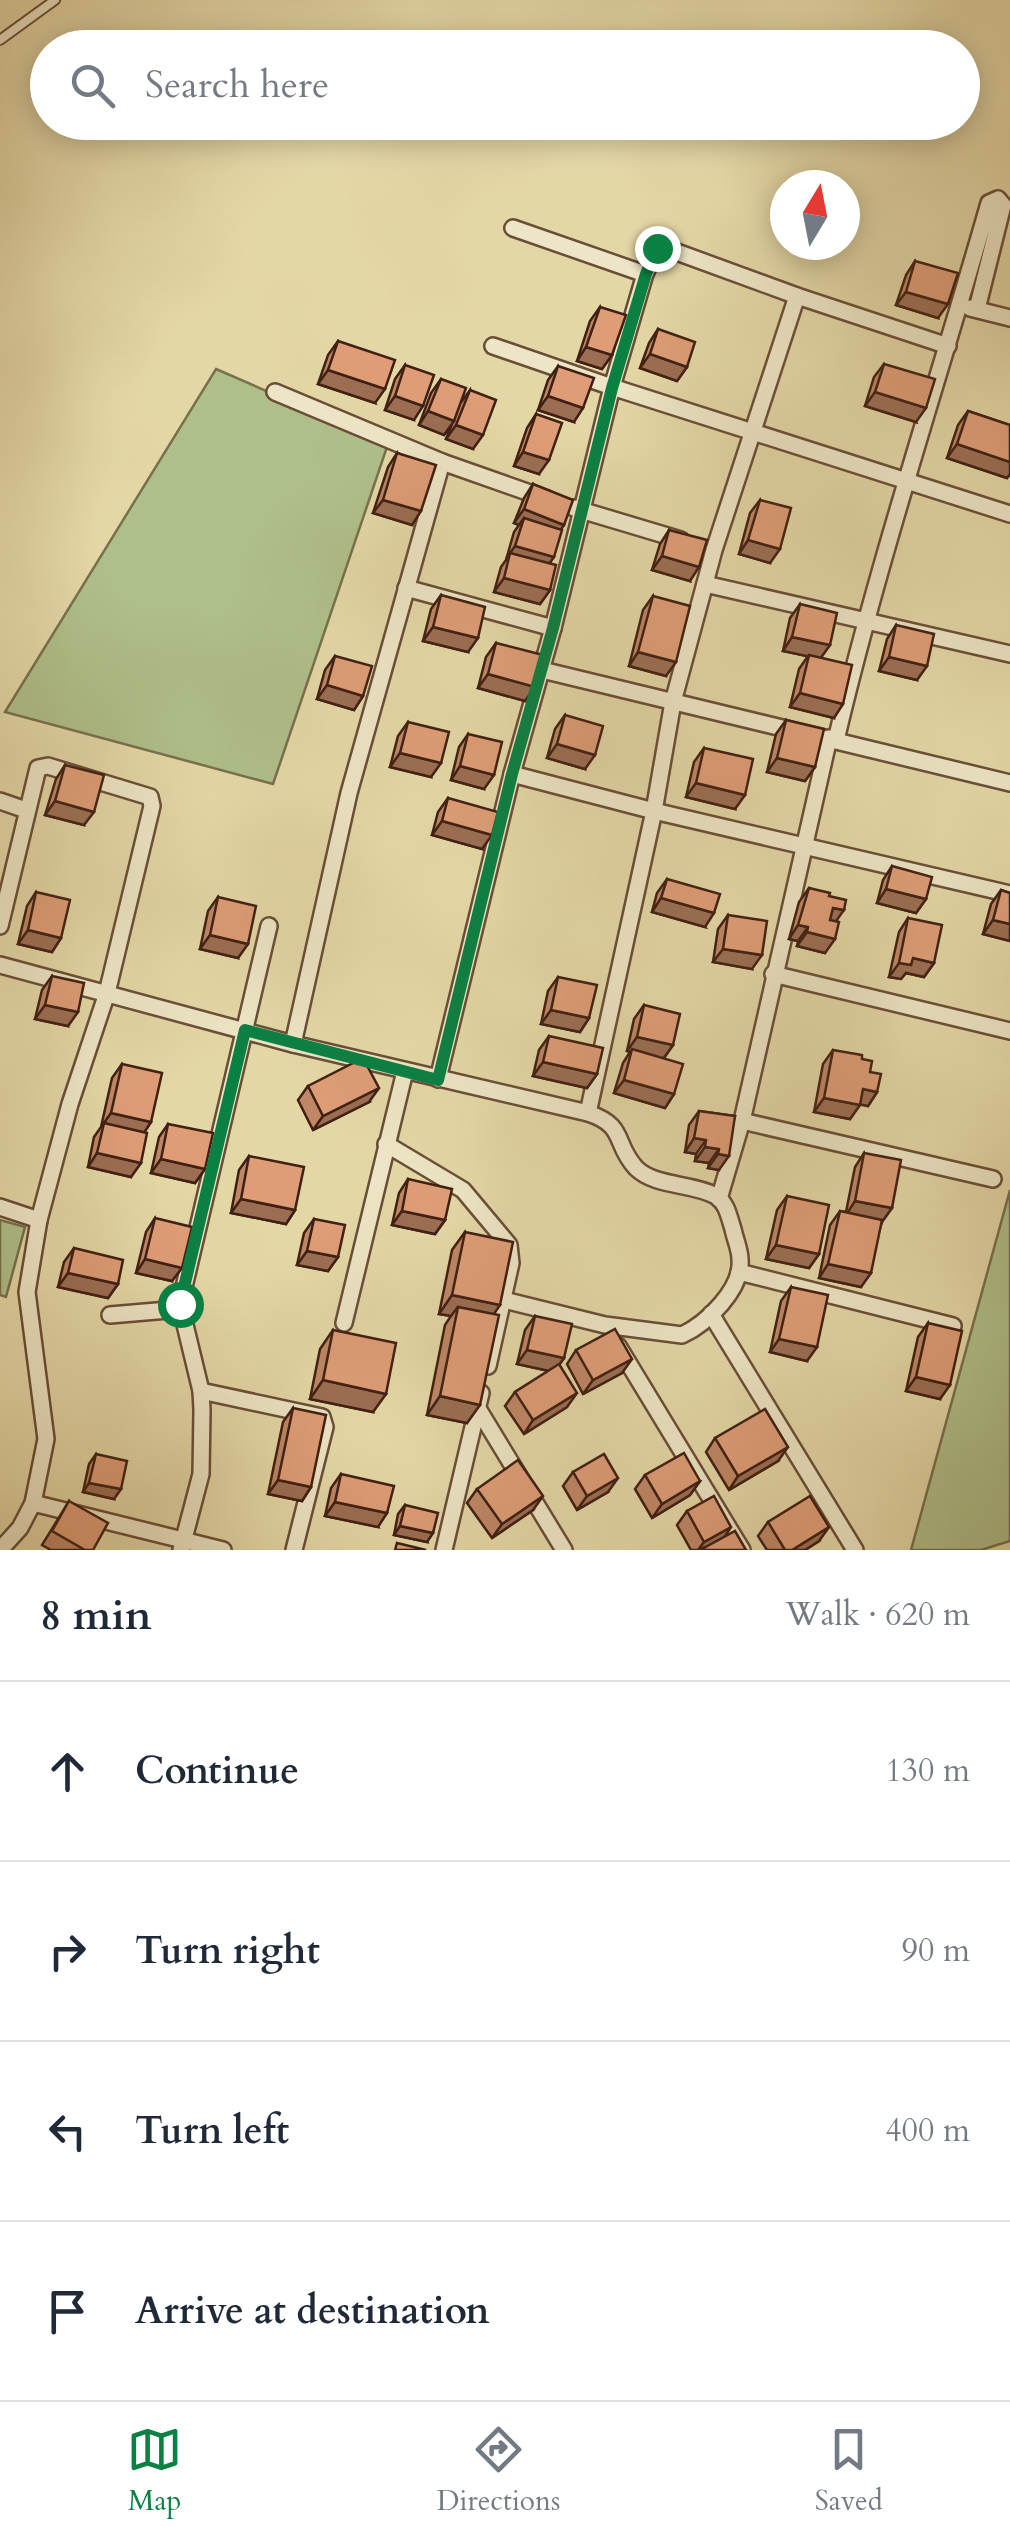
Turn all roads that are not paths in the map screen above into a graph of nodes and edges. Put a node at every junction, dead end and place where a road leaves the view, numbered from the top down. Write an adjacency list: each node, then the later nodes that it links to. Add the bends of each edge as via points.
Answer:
1 (55, 0): 2 (lane)
2 (0, 40)
3 (514, 228): 4 (street)
4 (646, 274): 5 (street, via 660,246); 11 (street)
5 (797, 296): 10 (street); 13 (street)
6 (960, 305): 7 (street); 7 (street, via 989,203 998,198 1003,205); 10 (street)
7 (976, 309): 8 (street)
8 (1010, 318)
9 (493, 346): 11 (street)
10 (948, 346): 15 (street)
11 (612, 388): 13 (street); 16 (street)
12 (275, 392): 14 (street)
13 (752, 431): 15 (street); 18 (street)
14 (442, 462): 16 (street); 20 (street)
15 (904, 482): 17 (street); 21 (street)
16 (580, 510): 18 (street); 22 (street)
17 (1010, 514)
18 (714, 550): 19 (street)
19 (705, 584): 21 (street); 25 (street)
20 (406, 588): 22 (street); 41 (street, via 348,793)
21 (865, 620): 23 (street); 26 (street)
22 (553, 628): 24 (street)
23 (1010, 654)
24 (542, 670): 25 (street); 27 (street)
25 (673, 702): 26 (street); 31 (street)
26 (832, 739): 28 (street); 32 (street)
27 (512, 774): 31 (street); 43 (street)
28 (1010, 782)
29 (0, 801): 30 (street)
30 (26, 810): 34 (street); 38 (street, via 42,766 150,797)
31 (654, 811): 32 (street); 44 (street)
32 (803, 846): 33 (street); 37 (street)
33 (1010, 894)
34 (0, 926)
35 (269, 926): 39 (street)
36 (0, 965): 38 (street)
37 (773, 974): 40 (street); 45 (street)
38 (107, 993): 39 (street); 50 (street)
39 (245, 1030): 41 (street); 53 (street)
40 (1010, 1031)
41 (293, 1044): 42 (street)
42 (405, 1071): 43 (street); 46 (street)
43 (438, 1080): 44 (street)
44 (588, 1113): 48 (street, via 612,1124 646,1175)
45 (742, 1121): 47 (street); 48 (street)
46 (386, 1144): 52 (street, via 463,1190 502,1236 511,1263); 56 (street)
47 (993, 1179)
48 (720, 1198): 51 (street)
49 (0, 1208): 50 (street)
50 (39, 1220): 61 (street, via 27,1292 47,1429)
51 (739, 1272): 55 (street); 58 (street)
52 (504, 1300): 57 (street); 60 (street)
53 (180, 1309): 54 (street); 59 (street)
54 (110, 1314)
55 (711, 1314): 57 (street, via 682,1336); 69 (street)
56 (344, 1322)
57 (605, 1325): 68 (street)
58 (953, 1326)
59 (201, 1390): 62 (street, via 200,1474); 65 (street, via 322,1417)
60 (477, 1407): 66 (street); 67 (street)
61 (33, 1503): 62 (street); 63 (street)
62 (183, 1546): 64 (street)
63 (0, 1550)
64 (224, 1550)
65 (294, 1550)
66 (444, 1550)
67 (564, 1550)
68 (742, 1550)
69 (855, 1550)

